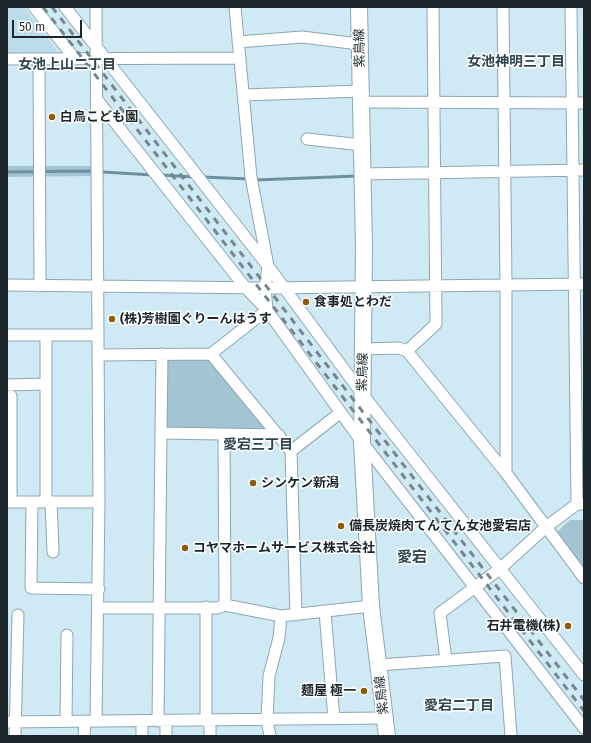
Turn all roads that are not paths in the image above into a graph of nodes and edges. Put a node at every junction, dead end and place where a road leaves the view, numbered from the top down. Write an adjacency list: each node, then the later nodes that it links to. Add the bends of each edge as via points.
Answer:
1 (34, 7): 15 (street)
2 (65, 7): 11 (street)
3 (96, 7): 11 (street)
4 (235, 7): 9 (street)
5 (360, 7): 10 (street, 紫鳥線)
6 (433, 7): 19 (street)
7 (503, 7): 22 (street)
8 (571, 7): 20 (street)
9 (238, 42): 10 (street, via 302,37); 12 (street)
10 (359, 44): 17 (street, 紫鳥線)
11 (100, 55): 12 (street); 15 (street); 18 (street); 29 (street)
12 (240, 58): 16 (street)
13 (7, 59): 14 (street)
14 (39, 59): 15 (street); 33 (street)
15 (75, 59)
16 (243, 95): 17 (street); 29 (street, via 251,177)
17 (361, 96): 19 (street); 24 (street, 紫鳥線)
18 (98, 101): 34 (street); 36 (street)
19 (434, 103): 22 (street); 27 (street)
20 (572, 103): 21 (street); 22 (street); 25 (street)
21 (584, 103)
22 (503, 104): 26 (street)
23 (307, 139): 24 (street)
24 (362, 146): 28 (street, 紫鳥線)
25 (578, 170): 26 (street); 30 (street)
26 (505, 171): 27 (street); 31 (street)
27 (434, 172): 28 (street); 35 (street)
28 (362, 174): 37 (street, 紫鳥線)
29 (268, 266): 38 (street); 39 (street)
30 (579, 284): 31 (street); 64 (street)
31 (506, 285): 35 (street); 59 (street)
32 (7, 286): 33 (street)
33 (40, 286): 34 (street)
34 (99, 286): 36 (street); 43 (street)
35 (435, 286): 37 (street); 45 (street, via 436,324)
36 (245, 287): 38 (street); 40 (street)
37 (364, 287): 39 (street); 44 (street, 紫鳥線)
38 (266, 288): 39 (street); 40 (street)
39 (284, 288): 51 (street)
40 (267, 310): 47 (street); 53 (street)
41 (7, 335): 42 (street)
42 (46, 335): 43 (street); 49 (street)
43 (97, 335): 48 (street)
44 (364, 349): 45 (street, via 398,348); 51 (street, 紫鳥線)
45 (407, 351): 59 (street)
46 (162, 354): 47 (street); 48 (street); 54 (street)
47 (211, 354): 56 (street)
48 (98, 355): 63 (street)
49 (46, 384): 50 (street); 62 (street)
50 (7, 385)
51 (363, 395): 57 (street, 紫鳥線); 67 (street)
52 (10, 396): 60 (street)
53 (340, 412): 57 (street); 58 (street)
54 (161, 433): 55 (street); 75 (street)
55 (224, 434): 56 (street); 71 (street)
56 (279, 435): 58 (street)
57 (362, 442): 69 (street); 72 (street, 紫鳥線)
58 (291, 451): 78 (street)
59 (506, 473): 65 (street)
60 (9, 502): 61 (street)
61 (32, 502): 62 (street); 70 (street, via 31,588)
62 (49, 502): 63 (street); 66 (street)
63 (99, 502): 70 (street)
64 (580, 504): 65 (street)
65 (546, 527): 67 (street); 68 (street)
66 (52, 552)
67 (501, 568): 69 (street); 83 (street)
68 (584, 578)
69 (474, 586): 81 (street, via 440,613); 94 (street)
70 (99, 588): 74 (street)
71 (225, 605): 73 (street, via 217,608); 79 (street)
72 (371, 606): 76 (street); 82 (street, 紫鳥線)
73 (206, 607): 75 (street); 86 (street)
74 (98, 608): 75 (street); 90 (street)
75 (160, 608): 92 (street)
76 (325, 612): 78 (street); 85 (street)
77 (18, 615): 93 (street)
78 (296, 615): 79 (street)
79 (281, 616): 87 (street, via 279,638 269,676)
80 (66, 636): 88 (street)
81 (446, 660): 82 (street); 102 (street, via 505,656)
82 (379, 665): 84 (street, 紫鳥線)
83 (584, 675)
84 (384, 718): 85 (street); 101 (street, 紫鳥線)
85 (334, 719): 87 (street)
86 (208, 720): 87 (street); 92 (street); 99 (street)
87 (267, 720): 100 (street)
88 (66, 721): 89 (street); 93 (street)
89 (85, 721): 90 (street); 96 (street)
90 (96, 721): 91 (street)
91 (142, 721): 92 (street); 97 (street)
92 (162, 721): 98 (street)
93 (11, 722): 95 (street)
94 (584, 728)
95 (16, 736)
96 (84, 736)
97 (142, 736)
98 (166, 736)
99 (210, 736)
100 (270, 736)
101 (387, 736)
102 (511, 736)

